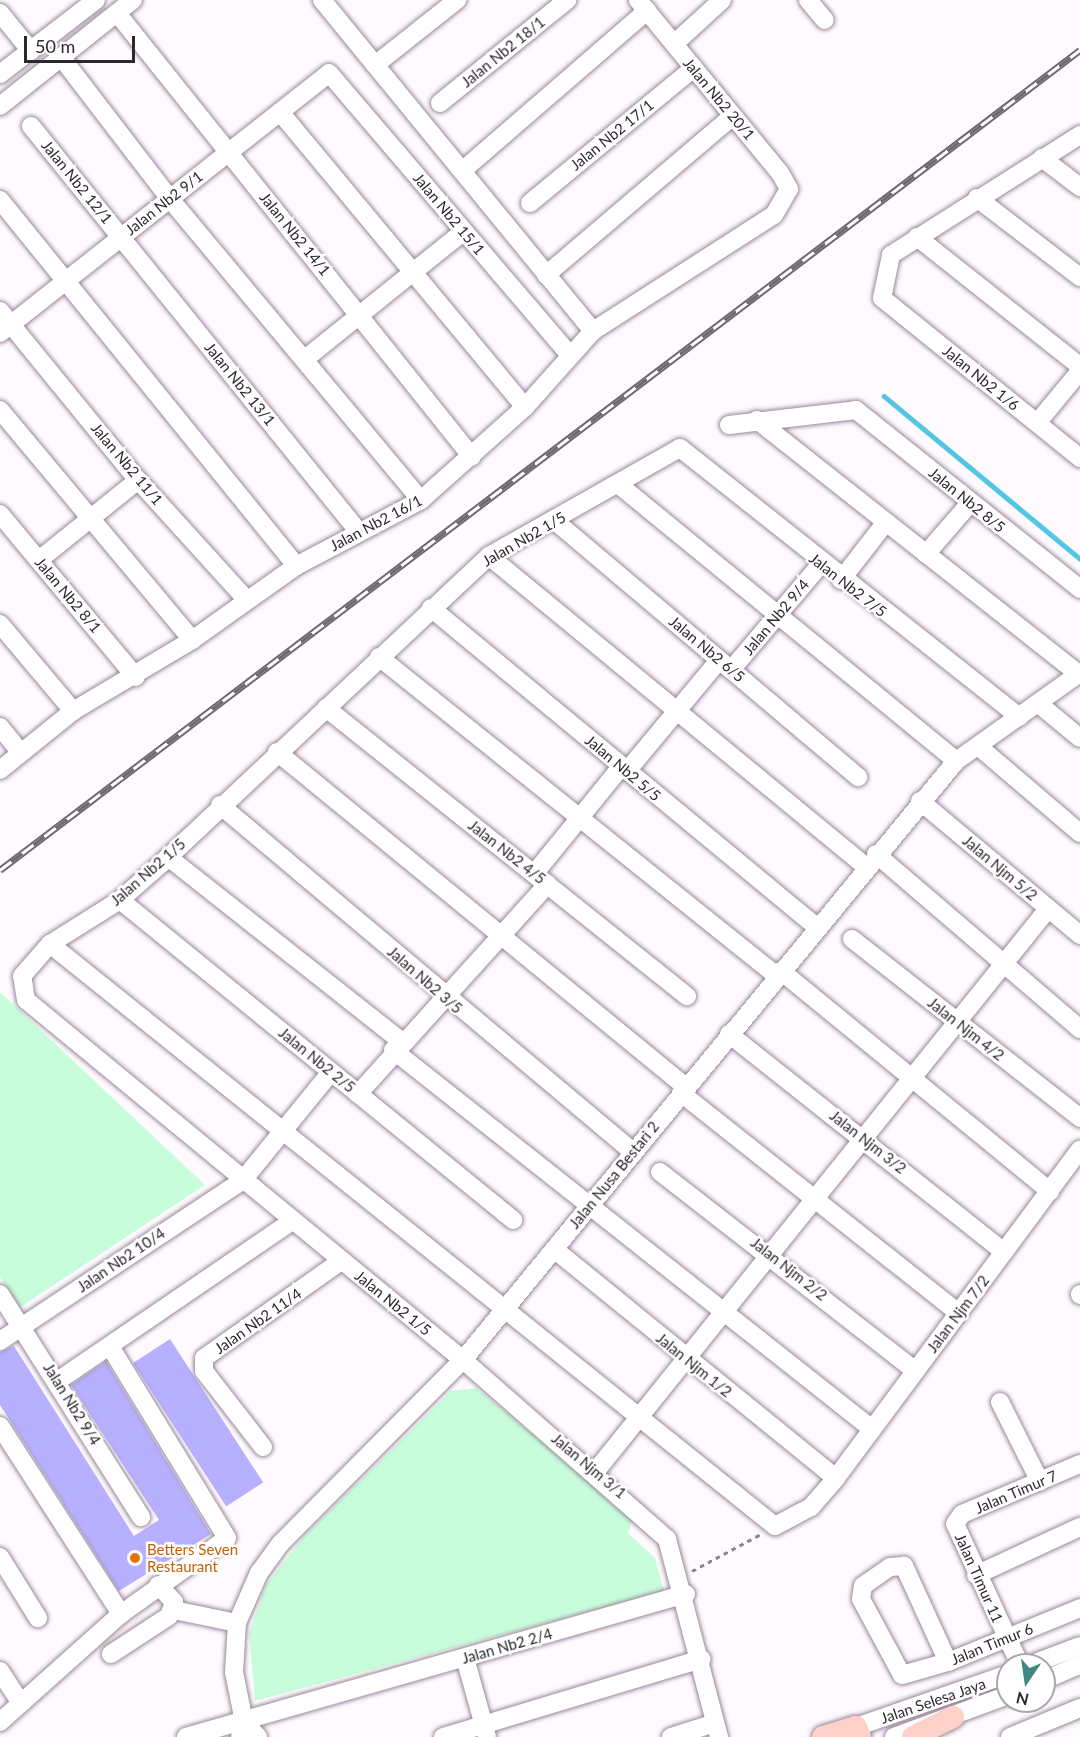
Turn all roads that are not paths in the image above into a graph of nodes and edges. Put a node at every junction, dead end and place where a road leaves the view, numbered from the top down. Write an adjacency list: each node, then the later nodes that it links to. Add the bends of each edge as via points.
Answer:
1 (96, 0): 13 (street)
2 (133, 0): 10 (street)
3 (322, 0): 15 (street)
4 (457, 0): 15 (street)
5 (567, 0): 19 (street, Jalan Nb2 18/1)
6 (722, 0): 12 (street)
7 (808, 0): 11 (street)
8 (642, 6): 12 (street, Jalan Nb2 20/1); 27 (street)
9 (0, 13): 13 (street)
10 (117, 13): 14 (street); 25 (street, Jalan Nb2 14/1)
11 (825, 20)
12 (674, 44): 16 (street, Jalan Nb2 20/1)
13 (31, 51): 18 (street)
14 (61, 57): 20 (street); 30 (street)
15 (375, 65): 27 (street)
16 (694, 68): 22 (street, Jalan Nb2 20/1); 33 (street, Jalan Nb2 17/1)
17 (329, 73): 21 (street, Jalan Nb2 9/1); 34 (street, Jalan Nb2 15/1)
18 (0, 74)
19 (440, 103)
20 (0, 106)
21 (280, 112): 25 (street, Jalan Nb2 9/1); 37 (street)
22 (734, 116): 32 (street, Jalan Nb2 20/1, via 780,173 789,189); 38 (street)
23 (31, 126): 35 (street, Jalan Nb2 12/1)
24 (1080, 135): 26 (street)
25 (229, 152): 30 (street, Jalan Nb2 9/1); 41 (street, Jalan Nb2 14/1)
26 (1042, 158): 28 (street); 29 (street)
27 (462, 171): 38 (street)
28 (1080, 188)
29 (977, 198): 36 (street); 39 (street)
30 (170, 199): 35 (street, Jalan Nb2 9/1); 45 (street)
31 (0, 200): 40 (street)
32 (783, 202): 43 (street, Jalan Nb2 16/1, via 774,215)
33 (530, 203)
34 (463, 231): 37 (street); 44 (street, Jalan Nb2 15/1)
35 (122, 237): 40 (street, Jalan Nb2 9/1); 64 (street, Jalan Nb2 13/1)
36 (917, 237): 46 (street); 51 (street, Jalan Nb2 1/6, via 891,255 882,298)
37 (414, 273): 41 (street); 48 (street)
38 (546, 275): 43 (street)
39 (1080, 277)
40 (65, 282): 42 (street, Jalan Nb2 9/1); 69 (street)
41 (360, 316): 45 (street); 54 (street, Jalan Nb2 14/1)
42 (4, 323): 56 (street, Jalan Nb2 11/1)
43 (593, 331): 44 (street, Jalan Nb2 16/1)
44 (570, 355): 48 (street, Jalan Nb2 16/1)
45 (305, 359): 58 (street)
46 (1080, 366)
47 (1080, 371): 51 (street)
48 (525, 407): 54 (street, Jalan Nb2 16/1)
49 (0, 410): 61 (street)
50 (757, 420): 52 (street); 59 (street, Jalan Nb2 8/5, via 856,410); 63 (street)
51 (1037, 423): 55 (street, Jalan Nb2 1/6)
52 (729, 425)
53 (680, 448): 57 (street, Jalan Nb2 1/5); 68 (street, Jalan Nb2 7/5)
54 (472, 457): 58 (street, Jalan Nb2 16/1)
55 (1080, 458)
56 (138, 480): 61 (street); 72 (street, Jalan Nb2 11/1)
57 (618, 484): 62 (street, Jalan Nb2 1/5); 74 (street)
58 (421, 500): 64 (street, Jalan Nb2 16/1)
59 (969, 503): 65 (street); 71 (street, Jalan Nb2 8/5)
60 (0, 514): 67 (street, Jalan Nb2 8/1)
61 (90, 520): 67 (street); 76 (street)
62 (555, 521): 66 (street, Jalan Nb2 1/5); 78 (street, Jalan Nb2 6/5)
63 (886, 522): 65 (street); 70 (street)
64 (358, 531): 69 (street, Jalan Nb2 16/1)
65 (926, 554): 79 (street)
66 (489, 556): 73 (street, Jalan Nb2 1/5); 84 (street)
67 (39, 560): 80 (street, Jalan Nb2 8/1)
68 (821, 564): 70 (street, Jalan Nb2 7/5); 74 (street, Jalan Nb2 9/4)
69 (296, 566): 72 (street, Jalan Nb2 16/1)
70 (840, 580): 85 (street, Jalan Nb2 7/5)
71 (1080, 589)
72 (247, 600): 76 (street, Jalan Nb2 16/1)
73 (431, 608): 77 (street, Jalan Nb2 1/5); 92 (street, Jalan Nb2 5/5)
74 (776, 617): 78 (street, Jalan Nb2 9/4); 91 (street)
75 (0, 624): 83 (street)
76 (192, 640): 80 (street, Jalan Nb2 16/1)
77 (379, 657): 82 (street, Jalan Nb2 1/5); 97 (street)
78 (725, 665): 84 (street, Jalan Nb2 9/4); 94 (street, Jalan Nb2 6/5)
79 (1079, 674): 81 (street, Jalan Nusa Bestari 2)
80 (136, 677): 83 (street, Jalan Nb2 16/1)
81 (1039, 705): 85 (street, Jalan Nusa Bestari 2); 87 (street)
82 (326, 708): 90 (street, Jalan Nb2 1/5); 101 (street, Jalan Nb2 4/5)
83 (73, 711): 89 (street, Jalan Nb2 16/1)
84 (675, 714): 92 (street, Jalan Nb2 9/4); 100 (street)
85 (1019, 717): 88 (street, Jalan Nusa Bestari 2)
86 (0, 728): 89 (street)
87 (1080, 738)
88 (978, 746): 91 (street, Jalan Nusa Bestari 2); 98 (street)
89 (20, 752): 93 (street, Jalan Nb2 16/1)
90 (277, 752): 96 (street, Jalan Nb2 1/5); 106 (street)
91 (956, 761): 95 (street, Jalan Nusa Bestari 2)
92 (624, 769): 97 (street, Jalan Nb2 9/4); 104 (street, Jalan Nb2 5/5)
93 (0, 770)
94 (858, 777)
95 (920, 801): 100 (street, Jalan Nusa Bestari 2); 103 (street, Jalan Njm 5/2)
96 (220, 805): 99 (street, Jalan Nb2 1/5); 111 (street, Jalan Nb2 3/5)
97 (581, 816): 101 (street, Jalan Nb2 9/4); 110 (street)
98 (1080, 833)
99 (168, 857): 102 (street, Jalan Nb2 1/5); 116 (street)
100 (871, 860): 104 (street, Jalan Nusa Bestari 2); 109 (street)
101 (541, 879): 106 (street, Jalan Nb2 9/4); 112 (street, Jalan Nb2 4/5)
102 (120, 900): 108 (street, Jalan Nb2 1/5); 117 (street, Jalan Nb2 2/5)
103 (1048, 909): 105 (street, Jalan Njm 5/2); 109 (street)
104 (816, 927): 110 (street, Jalan Nusa Bestari 2)
105 (1080, 935)
106 (503, 938): 111 (street, Jalan Nb2 9/4, via 468,979); 119 (street)
107 (852, 939): 113 (street, Jalan Njm 4/2)
108 (50, 944): 122 (street); 127 (street, Jalan Nb2 1/5, via 22,976 26,1000)
109 (1004, 964): 113 (street); 114 (street)
110 (779, 974): 115 (street, Jalan Nusa Bestari 2); 118 (street)
111 (442, 996): 116 (street, Jalan Nb2 9/4); 125 (street, Jalan Nb2 3/5)
112 (687, 996)
113 (957, 1022): 118 (street); 121 (street, Jalan Njm 4/2)
114 (1080, 1029)
115 (729, 1034): 119 (street, Jalan Nusa Bestari 2); 123 (street, Jalan Njm 3/2)
116 (397, 1046): 120 (street, Jalan Nb2 9/4); 130 (street)
117 (332, 1072): 120 (street, Jalan Nb2 2/5); 122 (street, Jalan Nb2 10/4)
118 (912, 1078): 123 (street); 128 (street)
119 (684, 1090): 125 (street, Jalan Nusa Bestari 2); 129 (street)
120 (358, 1094): 131 (street, Jalan Nb2 2/5)
121 (1080, 1118)
122 (283, 1131): 127 (street, Jalan Nb2 10/4); 138 (street)
123 (863, 1138): 129 (street); 134 (street, Jalan Njm 3/2)
124 (1080, 1150): 128 (street, Jalan Njm 7/2)
125 (633, 1152): 130 (street, Jalan Nusa Bestari 2)
126 (660, 1172): 135 (street, Jalan Njm 2/2)
127 (243, 1180): 132 (street, Jalan Nb2 1/5); 141 (street, Jalan Nb2 10/4)
128 (1050, 1191): 134 (street, Jalan Njm 7/2)
129 (814, 1199): 135 (street); 139 (street)
130 (589, 1206): 133 (street, Jalan Nusa Bestari 2); 140 (street)
131 (513, 1220)
132 (292, 1221): 136 (street, Jalan Nb2 1/5); 143 (street)
133 (554, 1249): 138 (street, Jalan Nusa Bestari 2); 144 (street, Jalan Njm 1/2)
134 (1004, 1252): 139 (street, Jalan Njm 7/2)
135 (771, 1253): 140 (street); 146 (street, Jalan Njm 2/2)
136 (341, 1261): 145 (street, Jalan Nb2 1/5); 152 (street, Jalan Nb2 11/4, via 204,1358 204,1371)
137 (0, 1294): 141 (street, Jalan Nb2 9/4)
138 (505, 1309): 145 (street, Jalan Nusa Bestari 2); 149 (street)
139 (959, 1313): 146 (street, Jalan Njm 7/2)
140 (722, 1314): 144 (street); 151 (street)
141 (22, 1327): 142 (street, Jalan Nb2 10/4); 147 (street, Jalan Nb2 9/4)
142 (0, 1341)
143 (110, 1346): 147 (street); 162 (street, via 227,1538)
144 (686, 1359): 149 (street); 155 (street, Jalan Njm 1/2)
145 (463, 1360): 154 (street, Jalan Njm 3/1); 168 (street, Jalan Nusa Bestari 2, via 280,1543 240,1606)
146 (916, 1371): 151 (street, Jalan Njm 7/2)
147 (59, 1380): 157 (street, Jalan Nb2 9/4)
148 (1000, 1402): 156 (street)
149 (640, 1417): 154 (street); 155 (street, Jalan Njm 7/2, via 775,1526 811,1507)
150 (0, 1426): 166 (street)
151 (872, 1429): 155 (street, Jalan Njm 7/2)
152 (263, 1447)
153 (1080, 1464): 156 (street, Jalan Timur 7)
154 (596, 1472): 163 (street, Jalan Njm 3/1, via 667,1539)
155 (836, 1478)
156 (1040, 1482): 158 (street, Jalan Timur 7, via 962,1514)
157 (141, 1517)
158 (955, 1524): 161 (street, Jalan Timur 11)
159 (1080, 1527): 161 (street)
160 (0, 1557): 167 (street)
161 (976, 1575): 169 (street, Jalan Timur 11)
162 (158, 1585): 165 (street); 166 (street)
163 (683, 1585): 174 (street, Jalan Nb2 2/4); 175 (street)
164 (1080, 1608): 169 (street, Jalan Timur 6)
165 (174, 1610): 168 (street); 172 (street)
166 (121, 1614): 181 (street)
167 (38, 1618)
168 (237, 1623): 186 (street, Jalan Nusa Bestari 2, via 234,1672)
169 (1006, 1639): 171 (street, Jalan Timur 11); 176 (street, Jalan Timur 6)
170 (1080, 1646): 173 (street)
171 (1014, 1653)
172 (111, 1654)
173 (1056, 1655)
174 (465, 1658): 186 (street, Jalan Nb2 2/4); 188 (street)
175 (700, 1659): 187 (street); 188 (street)
176 (948, 1662): 176 (street, Jalan Timur 6, via 904,1566 890,1567 863,1586 861,1599 902,1675)
177 (1080, 1665): 179 (street)
178 (0, 1671): 181 (street)
179 (1056, 1675)
180 (996, 1678): 190 (street, Jalan Selesa Jaya)
181 (19, 1700): 185 (street)
182 (996, 1700): 184 (street, Jalan Selesa Jaya)
183 (1080, 1708): 189 (street)
184 (953, 1717): 195 (street, Jalan Selesa Jaya); 196 (main road)
185 (0, 1722)
186 (242, 1730): 191 (street, Jalan Nb2 2/4); 192 (street)
187 (717, 1730): 194 (street)
188 (486, 1731): 193 (street)
189 (1038, 1731): 197 (street)
190 (843, 1734)
191 (186, 1737)
192 (258, 1737)
193 (443, 1737)
194 (671, 1737)
195 (894, 1737)
196 (913, 1737)
197 (1010, 1737)

